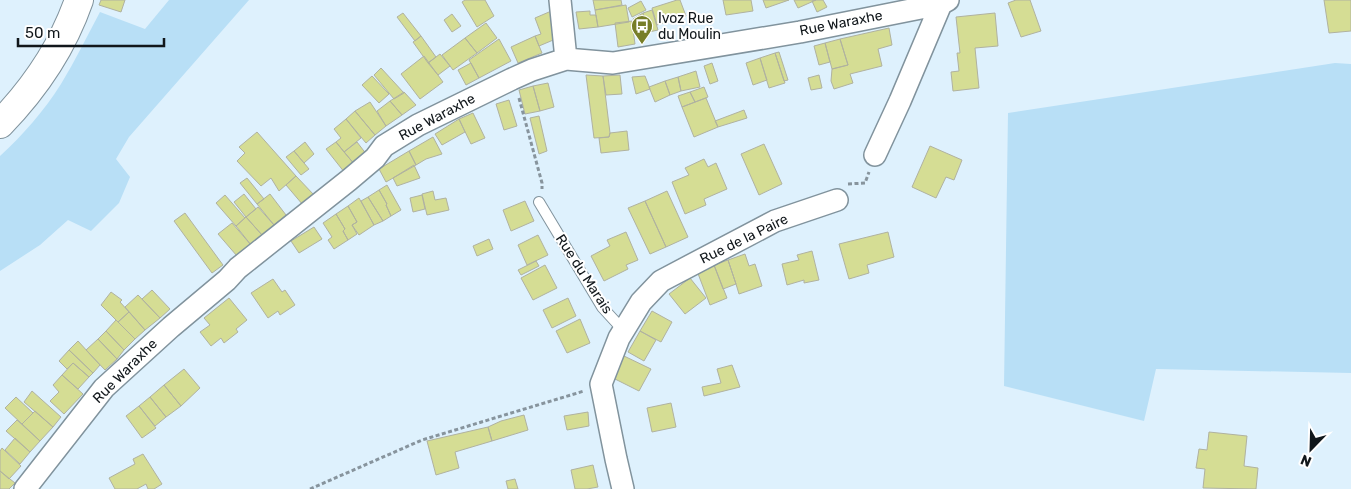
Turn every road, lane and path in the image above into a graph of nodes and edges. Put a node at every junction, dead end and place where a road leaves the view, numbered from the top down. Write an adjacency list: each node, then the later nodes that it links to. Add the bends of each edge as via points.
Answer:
1 (80, 0): 6 (main road, via 47,65)
2 (560, 0): 4 (street)
3 (944, 2): 4 (street, Rue Waraxhe, via 800,32 613,63); 7 (street)
4 (566, 59): 5 (street, Rue Waraxhe)
5 (512, 79): 9 (path, via 542,183); 12 (street, Rue Waraxhe, via 418,125 384,146 349,180 238,268 104,388)
6 (0, 124)
7 (875, 155): 8 (path, via 865,183 842,185)
8 (837, 200): 10 (street, Rue de la Paire, via 775,221 661,281 641,302)
9 (539, 202): 10 (lane, Rue du Marais, via 602,307)
10 (624, 331): 11 (street, via 618,338)
11 (602, 386): 13 (path, via 422,440); 14 (street)
12 (25, 489)
13 (310, 489)
14 (623, 489)

